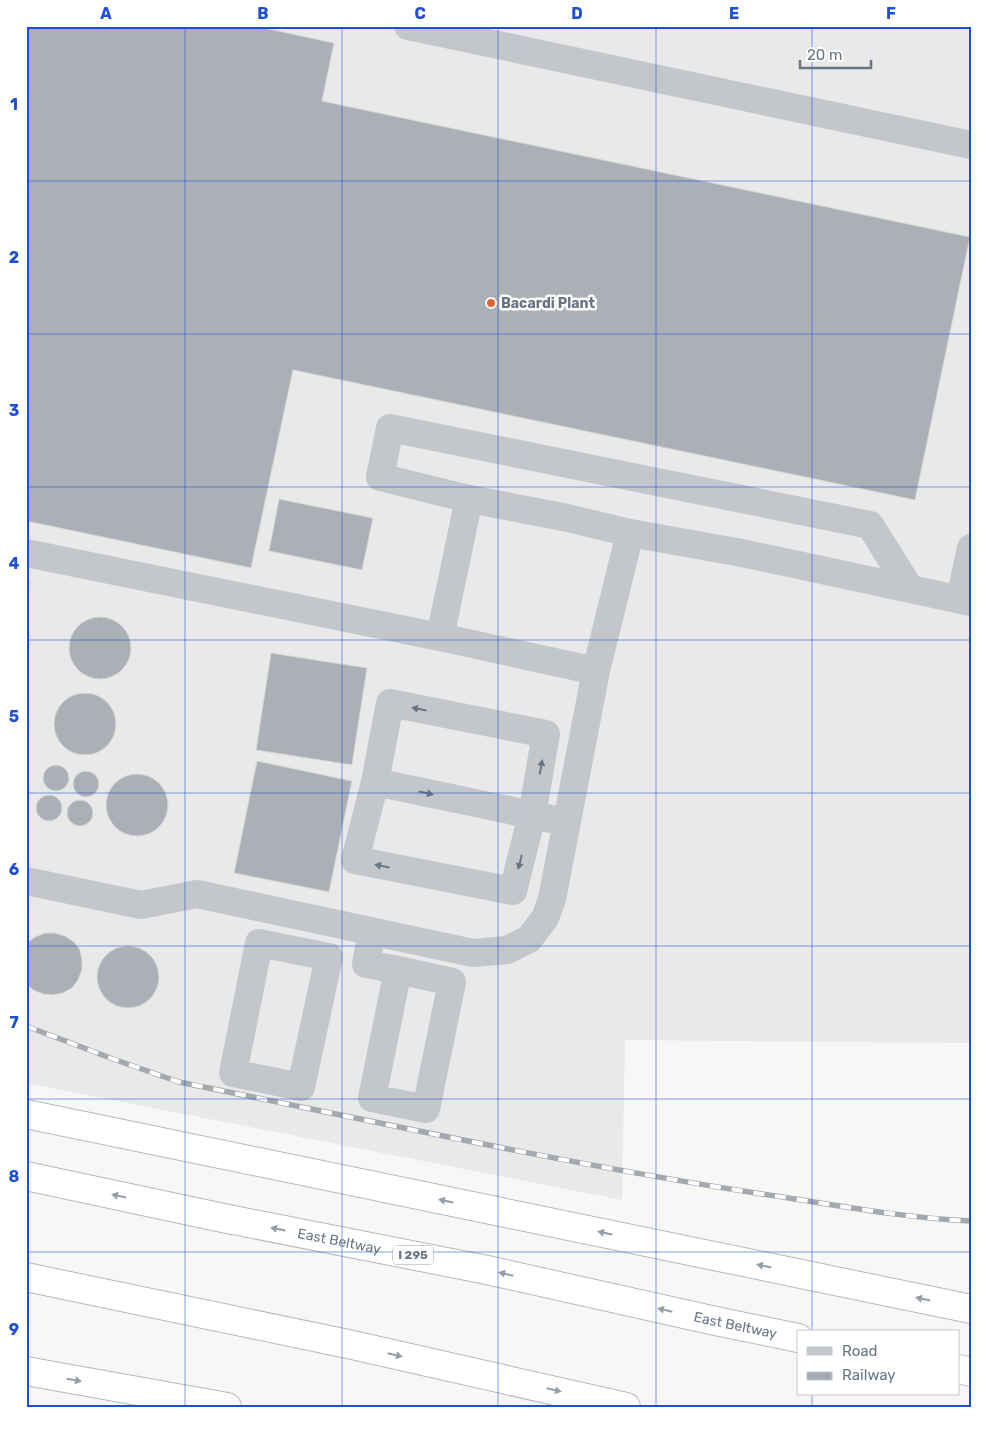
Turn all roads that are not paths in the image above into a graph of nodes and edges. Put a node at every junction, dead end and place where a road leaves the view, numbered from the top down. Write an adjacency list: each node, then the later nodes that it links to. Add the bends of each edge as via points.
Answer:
1 (408, 26): 2 (lane)
2 (971, 145)
3 (469, 499): 4 (lane); 7 (lane, via 380,477 390,428 870,525); 9 (lane)
4 (630, 533): 7 (lane); 10 (lane)
5 (971, 548): 8 (lane)
6 (26, 554): 9 (lane)
7 (910, 589): 8 (lane)
8 (966, 601)
9 (440, 637): 10 (lane)
10 (596, 671): 13 (lane)
11 (375, 782): 12 (lane, one-way to 12); 12 (lane, one-way to 11, via 512,891 356,860); 12 (lane, one-way to 11, via 546,734 390,703)
12 (532, 814): 13 (lane)
13 (566, 822): 15 (lane, via 552,899 545,918 529,938 507,950 473,953)
14 (26, 881): 15 (lane, via 141,905 197,894)
15 (372, 931): 17 (lane)
16 (329, 957): 16 (lane, via 301,1087 233,1073 259,943); 17 (lane)
17 (366, 964): 18 (lane)
18 (398, 970): 18 (lane, via 372,1098 426,1109 452,982)
19 (26, 1114): 23 (highway, one-way to 19)
20 (26, 1176): 24 (highway, East Beltway / I 295, one-way to 20, via 487,1270)
21 (26, 1277): 25 (highway)
22 (26, 1296): 25 (highway)
23 (971, 1309)
24 (797, 1338)
25 (348, 1344): 28 (highway, one-way to 28)
26 (26, 1371): 27 (highway, one-way to 27)
27 (227, 1407)
28 (626, 1407)

